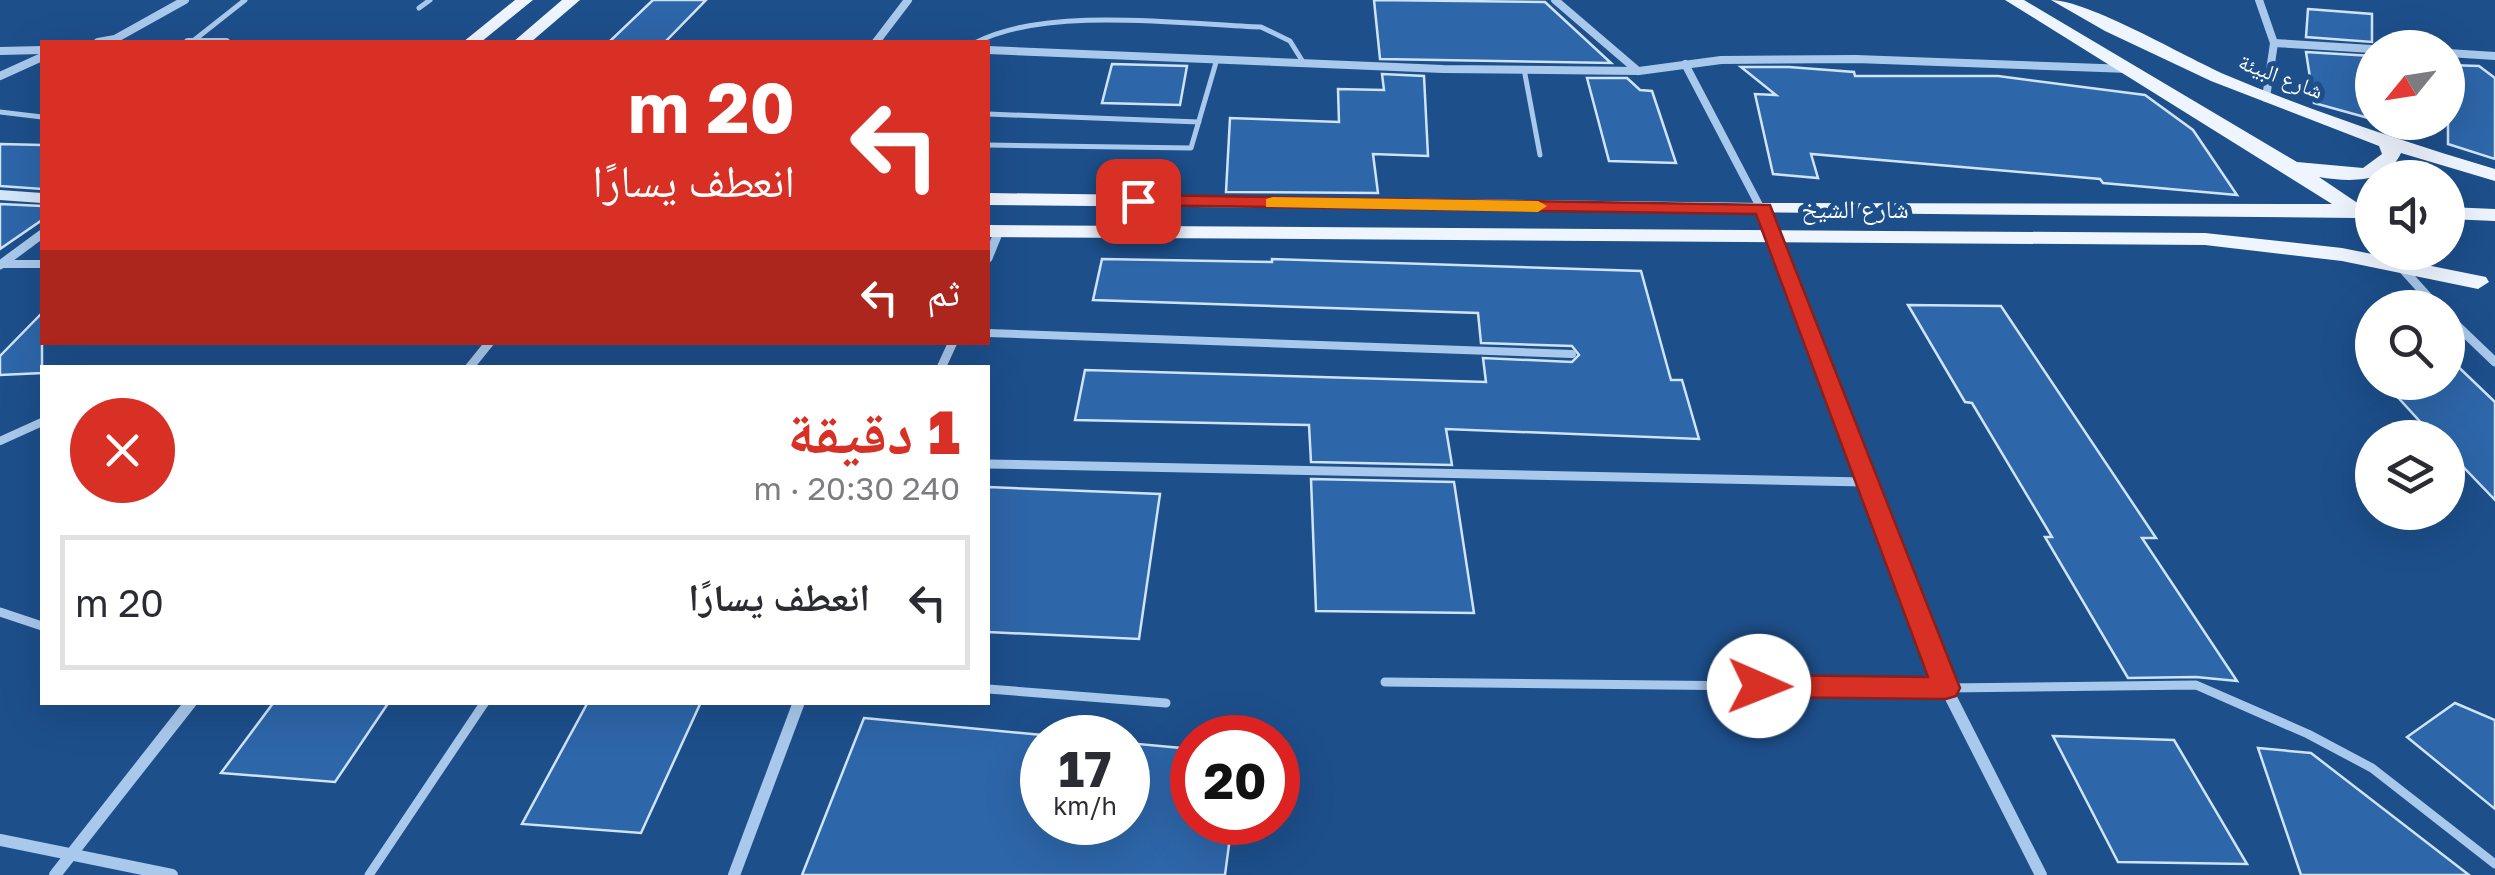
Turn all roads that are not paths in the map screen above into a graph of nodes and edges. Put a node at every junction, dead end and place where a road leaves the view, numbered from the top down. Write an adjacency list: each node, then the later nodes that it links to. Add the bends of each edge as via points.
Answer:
1 (186, 0): 12 (street)
2 (245, 0): 13 (lane)
3 (430, 0): 11 (lane)
4 (525, 0): 14 (main road)
5 (572, 0): 15 (main road)
6 (908, 0): 16 (street)
7 (1556, 0): 31 (street)
8 (2013, 0): 29 (main road)
9 (2058, 0): 33 (main road, شارع البيئة, via 2165,56)
10 (2259, 0): 18 (street)
11 (419, 8)
12 (115, 40)
13 (193, 40)
14 (473, 40)
15 (523, 40)
16 (878, 40)
17 (979, 40): 27 (lane, via 987,32 1046,22 1262,27 1290,41)
18 (2274, 43): 19 (street); 33 (street)
19 (2355, 48)
20 (990, 50): 26 (street)
21 (0, 51): 22 (street)
22 (40, 53)
23 (40, 54): 32 (street)
24 (2465, 54): 25 (street)
25 (2495, 56)
26 (1216, 59): 27 (street); 37 (lane)
27 (1303, 62): 30 (street)
28 (1685, 64): 29 (street, via 1856,59); 31 (street); 47 (street)
29 (2130, 69): 41 (main road)
30 (1524, 70): 31 (street); 40 (lane)
31 (1638, 71)
32 (0, 76)
33 (2266, 98): 38 (main road, شارع البيئة)
34 (0, 112): 36 (lane)
35 (990, 114): 37 (lane)
36 (40, 117)
37 (1199, 122): 39 (lane, via 1191,148)
38 (2387, 143): 41 (main road, via 2388,162 2360,173); 42 (main road, شارع البيئة)
39 (990, 145)
40 (1540, 155)
41 (2286, 163): 46 (main road)
42 (2495, 175)
43 (0, 196): 44 (street)
44 (40, 198)
45 (990, 199): 47 (main road, شارع الشيخ)
46 (2355, 206)
47 (1763, 209): 48 (main road, شارع الشيخ); 53 (street)
48 (2355, 214)
49 (2465, 214): 50 (main road)
50 (2495, 215)
51 (993, 231): 53 (main road, شارع الشيخ)
52 (40, 235): 55 (street)
53 (1774, 236): 54 (main road, شارع الشيخ, via 2204,238); 71 (street)
54 (2355, 256)
55 (0, 264): 56 (lane)
56 (40, 264)
57 (2403, 270): 61 (street)
58 (2425, 270): 60 (main road, شارع الشيخ)
59 (2456, 270): 60 (main road)
60 (2486, 287)
61 (2422, 290)
62 (990, 333): 65 (lane)
63 (2465, 333): 66 (street)
64 (488, 345): 67 (street)
65 (1572, 354)
66 (2495, 362)
67 (471, 365)
68 (40, 423): 69 (lane)
69 (0, 441)
70 (990, 464): 71 (street)
71 (1865, 482): 75 (street)
72 (0, 612): 73 (lane)
73 (40, 623)
74 (1385, 682): 75 (lane)
75 (1946, 688): 83 (lane, via 2196,685 2372,768); 88 (street)
76 (990, 689): 77 (lane)
77 (1166, 703)
78 (189, 705): 82 (street)
79 (483, 705): 86 (lane)
80 (799, 705): 87 (street)
81 (0, 840): 82 (street)
82 (75, 854): 84 (street); 85 (street)
83 (2495, 864)
84 (55, 875)
85 (172, 875)
86 (369, 875)
87 (734, 875)
88 (2041, 875)

